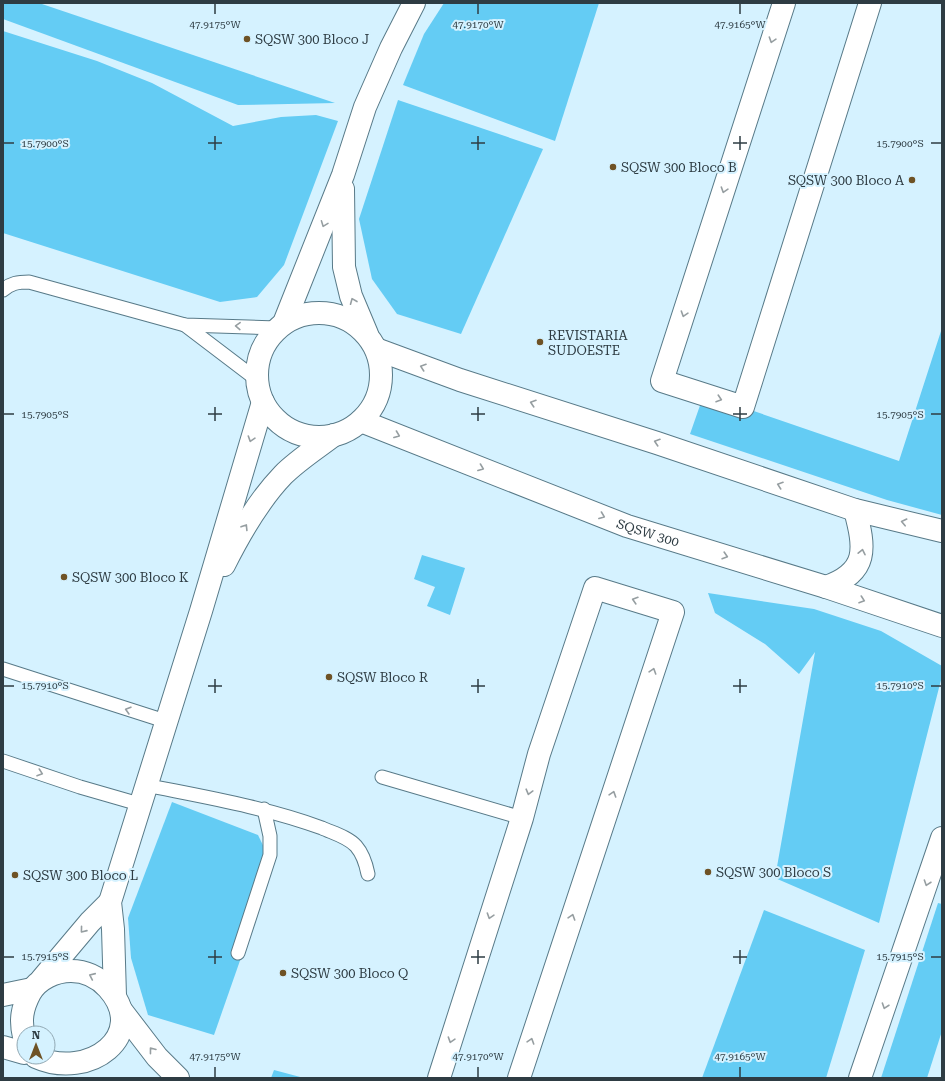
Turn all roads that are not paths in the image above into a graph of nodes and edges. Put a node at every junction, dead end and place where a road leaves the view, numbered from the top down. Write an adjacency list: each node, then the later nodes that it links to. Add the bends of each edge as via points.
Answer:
1 (414, 3): 4 (street, via 365,108)
2 (784, 3): 3 (street, one-way to 3, via 662,381 743,407)
3 (870, 3)
4 (343, 175): 7 (street, one-way to 7); 8 (street, one-way to 4, via 351,296 344,268)
5 (3, 290): 6 (lane, via 18,282 29,282)
6 (185, 325): 7 (lane, one-way to 6); 9 (lane)
7 (280, 326): 8 (street, via 306,314 329,313 351,321); 9 (street, via 262,349)
8 (372, 343): 11 (street, via 381,368 380,387 373,406); 13 (street, one-way to 8, via 460,380)
9 (256, 379): 10 (street)
10 (262, 402): 12 (street, via 275,419 292,431 313,437); 16 (street, one-way to 16)
11 (361, 421): 12 (street, via 348,430); 15 (street, SQSW 300, one-way to 15, via 627,526)
12 (334, 435): 16 (street, one-way to 12, via 236,541 260,502 284,475)
13 (855, 510): 14 (street, one-way to 13); 15 (street, one-way to 13, via 840,583 850,575 860,559 863,545)
14 (942, 531)
15 (826, 588): 17 (street, SQSW 300, one-way to 17)
16 (200, 611): 19 (street)
17 (942, 626)
18 (3, 669): 19 (lane, one-way to 18)
19 (165, 721): 22 (street)
20 (3, 761): 22 (lane, one-way to 22)
21 (382, 777): 24 (lane)
22 (142, 795): 23 (lane); 27 (street)
23 (264, 809): 26 (lane, via 341,836 356,846 364,859); 28 (lane, via 270,836 270,855)
24 (522, 818): 37 (street, one-way to 37); 38 (street, one-way to 24, via 673,612 595,588 539,754)
25 (941, 844): 39 (street, one-way to 39)
26 (368, 874)
27 (110, 902): 29 (street, one-way to 29); 31 (street)
28 (238, 953)
29 (36, 985): 30 (street); 31 (street, one-way to 29, via 101,980 82,971 60,971); 32 (street, via 23,1006)
30 (3, 995)
31 (118, 1003): 35 (street, via 122,1030 114,1048 92,1073 58,1069); 36 (street, one-way to 31, via 158,1057)
32 (21, 1025)
33 (3, 1047): 34 (street)
34 (16, 1051)
35 (48, 1065)
36 (178, 1078)
37 (439, 1078)
38 (519, 1078)
39 (860, 1078)

